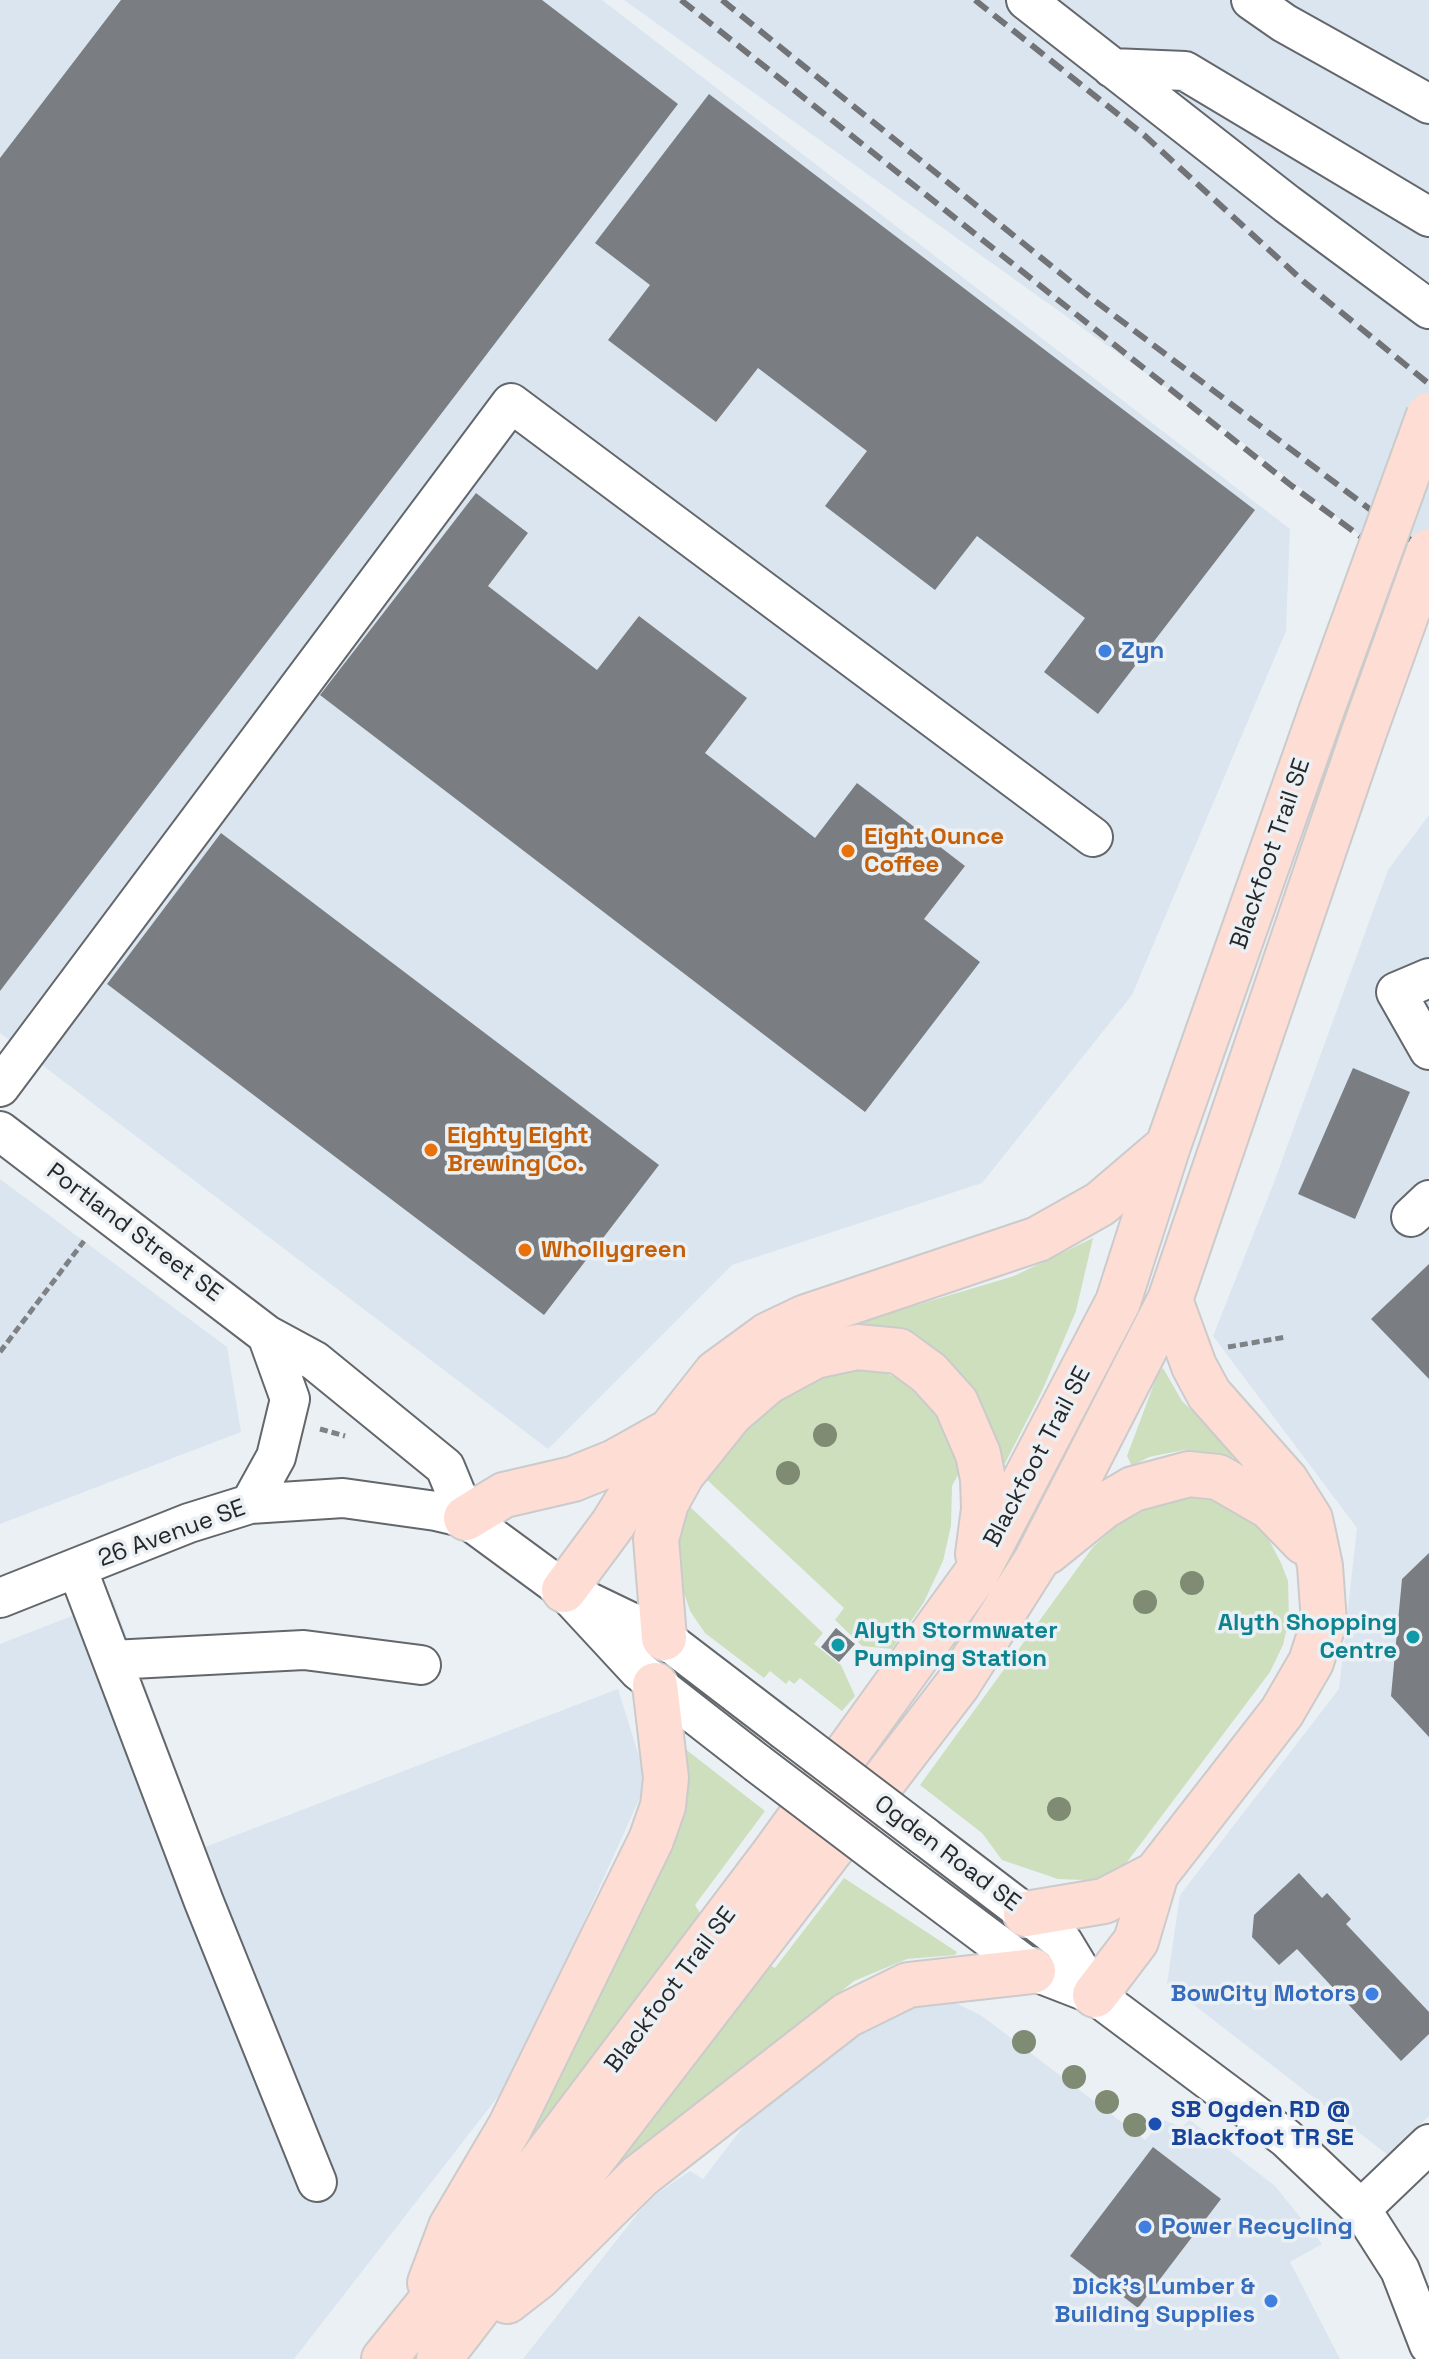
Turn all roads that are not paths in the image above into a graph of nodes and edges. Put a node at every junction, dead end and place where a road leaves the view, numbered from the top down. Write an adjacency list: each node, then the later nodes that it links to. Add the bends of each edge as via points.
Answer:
1 (1026, 0): 3 (street)
2 (1251, 0): 4 (street)
3 (1112, 68): 5 (street, via 1185,71); 6 (street)
4 (1429, 104)
5 (1429, 217)
6 (1429, 309)
7 (1429, 415): 14 (main road, Blackfoot Trail SE, bridge)
8 (1429, 551): 15 (main road, Blackfoot Trail SE, bridge)
9 (1093, 837): 12 (street, via 511,403)
10 (1429, 978): 11 (street, via 1396,992)
11 (1429, 1050)
12 (0, 1087)
13 (0, 1131): 16 (street, Portland Street SE)
14 (1168, 1146): 17 (main road, via 1100,1204 1038,1239 806,1317 768,1335 716,1373); 23 (main road, Blackfoot Trail SE, via 1118,1302)
15 (1170, 1300): 20 (main road, Blackfoot Trail SE); 21 (main road, via 1209,1394 1286,1481 1310,1519)
16 (267, 1335): 18 (street, via 290,1399 276,1457); 19 (street, Portland Street SE, via 315,1361 445,1467)
17 (671, 1430): 19 (main road, via 615,1462 573,1479 504,1495); 24 (main road, via 613,1524)
18 (250, 1504): 19 (street, 26 Avenue SE, via 343,1498); 22 (street, 26 Avenue SE)
19 (466, 1518): 24 (street, 26 Avenue SE)
20 (1036, 1561): 21 (main road, via 1133,1489 1189,1474 1218,1477 1270,1507 1300,1536); 40 (main road, Blackfoot Trail SE, via 958,1684)
21 (1320, 1566): 32 (main road, via 1324,1622 1311,1662 1282,1712)
22 (77, 1568): 25 (street, 26 Avenue SE); 27 (street)
23 (976, 1574): 26 (main road, via 983,1479 956,1403 899,1351 857,1347 815,1356 767,1382 731,1413 682,1474 666,1503 656,1539); 40 (main road, Blackfoot Trail SE, via 514,2198)
24 (564, 1590): 26 (street, 26 Avenue SE); 29 (street, 26 Avenue SE)
25 (0, 1598)
26 (664, 1638): 30 (street, 26 Avenue SE)
27 (112, 1660): 28 (street, via 304,1650); 37 (street)
28 (421, 1665)
29 (655, 1685): 31 (street, 26 Avenue SE); 40 (main road, via 666,1778 663,1806 510,2127 451,2227)
30 (783, 1729): 33 (street, Ogden Road SE, bridge)
31 (757, 1763): 34 (street, Ogden Road SE, bridge)
32 (1156, 1874): 33 (main road, via 1104,1901); 35 (main road, via 1136,1941)
33 (1026, 1914): 35 (street, Ogden Road SE, via 1063,1942)
34 (1033, 1971): 35 (street, Ogden Road SE); 40 (main road, via 908,1985 847,2015 640,2176 538,2277)
35 (1095, 1995): 38 (street, Ogden Road SE, via 1286,2138)
36 (1429, 2144): 38 (street)
37 (317, 2182)
38 (1361, 2209): 39 (street, Ogden Road SE, via 1400,2270)
39 (1426, 2331)
40 (435, 2341): 41 (main road, Blackfoot Trail SE)
41 (384, 2359)

